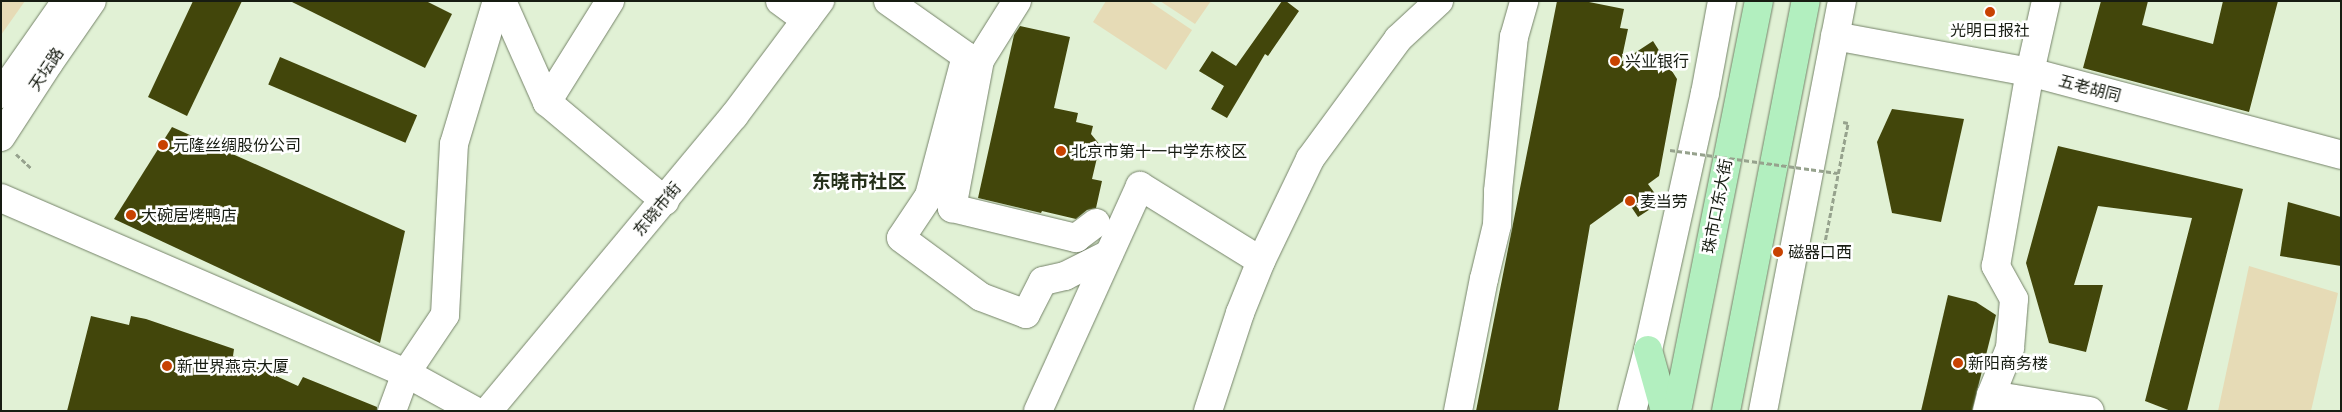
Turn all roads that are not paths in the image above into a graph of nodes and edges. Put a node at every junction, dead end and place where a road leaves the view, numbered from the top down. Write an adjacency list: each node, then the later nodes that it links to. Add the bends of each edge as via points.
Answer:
1 (66, 1): 20 (street, 天坛路)
2 (92, 1): 22 (street, 天坛路)
3 (497, 1): 30 (street, via 454,144 445,315)
4 (502, 1): 21 (street)
5 (610, 1): 21 (street)
6 (780, 1): 16 (street)
7 (888, 1): 18 (street)
8 (1016, 1): 18 (street)
9 (1439, 1): 28 (street, via 1398,39 1310,160)
10 (1524, 1): 37 (street, via 1514,37 1497,224)
11 (1722, 1): 29 (street)
12 (1759, 1): 40 (main road, 珠市口东大街)
13 (1806, 1): 41 (main road)
14 (1842, 1): 17 (street)
15 (2046, 1): 19 (street)
16 (813, 11): 25 (street, 东晓市街, via 734,116)
17 (1835, 36): 19 (street, 五老胡同); 42 (street)
18 (973, 58): 26 (street, via 952,208 1076,238); 27 (street, via 929,196 901,238 981,297 1026,314 1042,281 1065,276)
19 (2030, 72): 23 (street, 五老胡同); 31 (street, via 1996,266 2014,299 2010,348)
20 (1, 94)
21 (547, 102): 25 (street)
22 (1, 137)
23 (2341, 155)
24 (1, 198): 30 (street)
25 (665, 200): 34 (street, 东晓市街)
26 (1096, 223)
27 (1109, 254): 28 (street, via 1140,186); 35 (street)
28 (1261, 261): 36 (street)
29 (1648, 350): 38 (street); 39 (main road)
30 (406, 373): 32 (street); 33 (street)
31 (1989, 403): 43 (street)
32 (392, 411)
33 (475, 411)
34 (488, 411)
35 (1038, 411)
36 (1208, 411)
37 (1458, 411)
38 (1632, 411)
39 (1664, 411)
40 (1677, 411)
41 (1726, 411)
42 (1763, 411)
43 (2090, 411)

